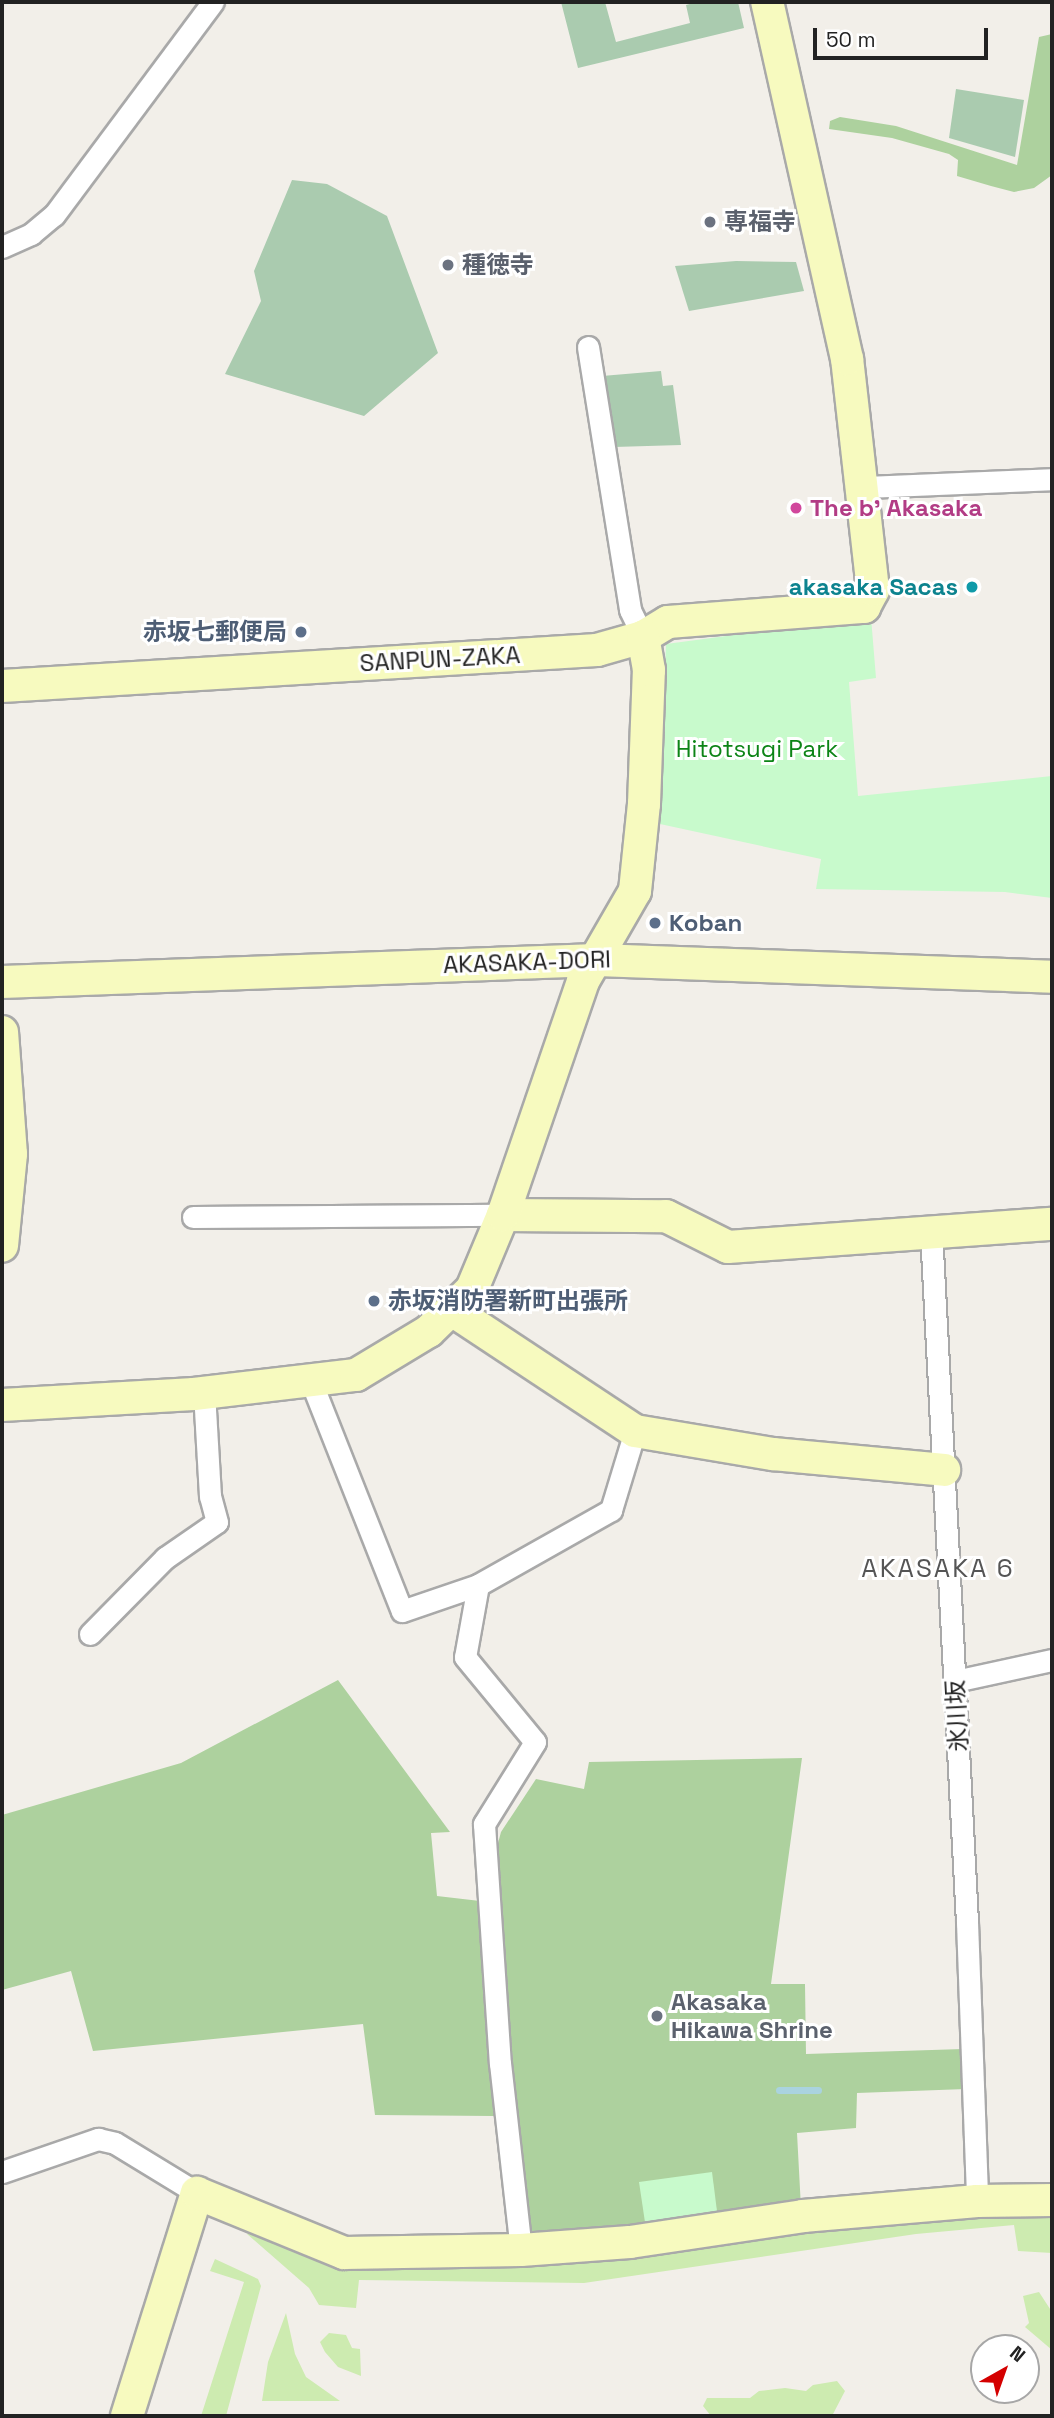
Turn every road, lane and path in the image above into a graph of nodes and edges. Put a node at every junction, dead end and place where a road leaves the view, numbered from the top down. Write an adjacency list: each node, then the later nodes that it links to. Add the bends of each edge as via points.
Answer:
1 (212, 2): 3 (street, via 54,215 31,234)
2 (766, 2): 6 (street, via 847,359)
3 (2, 247)
4 (588, 347): 7 (street, via 630,610)
5 (1052, 479): 6 (street)
6 (864, 486): 7 (street, SANPUN-ZAKA, via 870,601 858,608 668,622)
7 (643, 637): 8 (street, SANPUN-ZAKA, via 597,650); 9 (street, via 649,683 635,891)
8 (2, 686)
9 (597, 960): 10 (street, AKASAKA-DORI); 11 (street, AKASAKA-DORI); 13 (street, via 583,981)
10 (1052, 977)
11 (2, 982)
12 (2, 1032): 17 (street, via 10,1154)
13 (503, 1215): 14 (street); 16 (street, via 666,1216 728,1247); 18 (street, via 472,1289)
14 (193, 1217)
15 (1052, 1224): 16 (street)
16 (931, 1231): 23 (street, 氷川坂)
17 (2, 1246)
18 (452, 1310): 19 (street, via 429,1331 356,1376); 22 (street)
19 (312, 1384): 20 (street); 24 (street, via 402,1611)
20 (204, 1393): 21 (street); 25 (street, via 210,1496 217,1522 165,1558)
21 (2, 1405)
22 (635, 1431): 23 (street, via 773,1454); 24 (street, via 611,1510)
23 (944, 1470): 27 (street, 氷川坂)
24 (478, 1585): 32 (street, via 465,1657 535,1742 484,1824)
25 (90, 1634)
26 (1052, 1660): 27 (street)
27 (955, 1681): 31 (street, 氷川坂)
28 (2, 2172): 29 (street, via 98,2139 115,2143)
29 (197, 2193): 32 (street, via 344,2253); 33 (street)
30 (1052, 2200): 31 (street)
31 (977, 2202): 32 (street, via 803,2216 630,2242)
32 (521, 2250)
33 (127, 2416)

